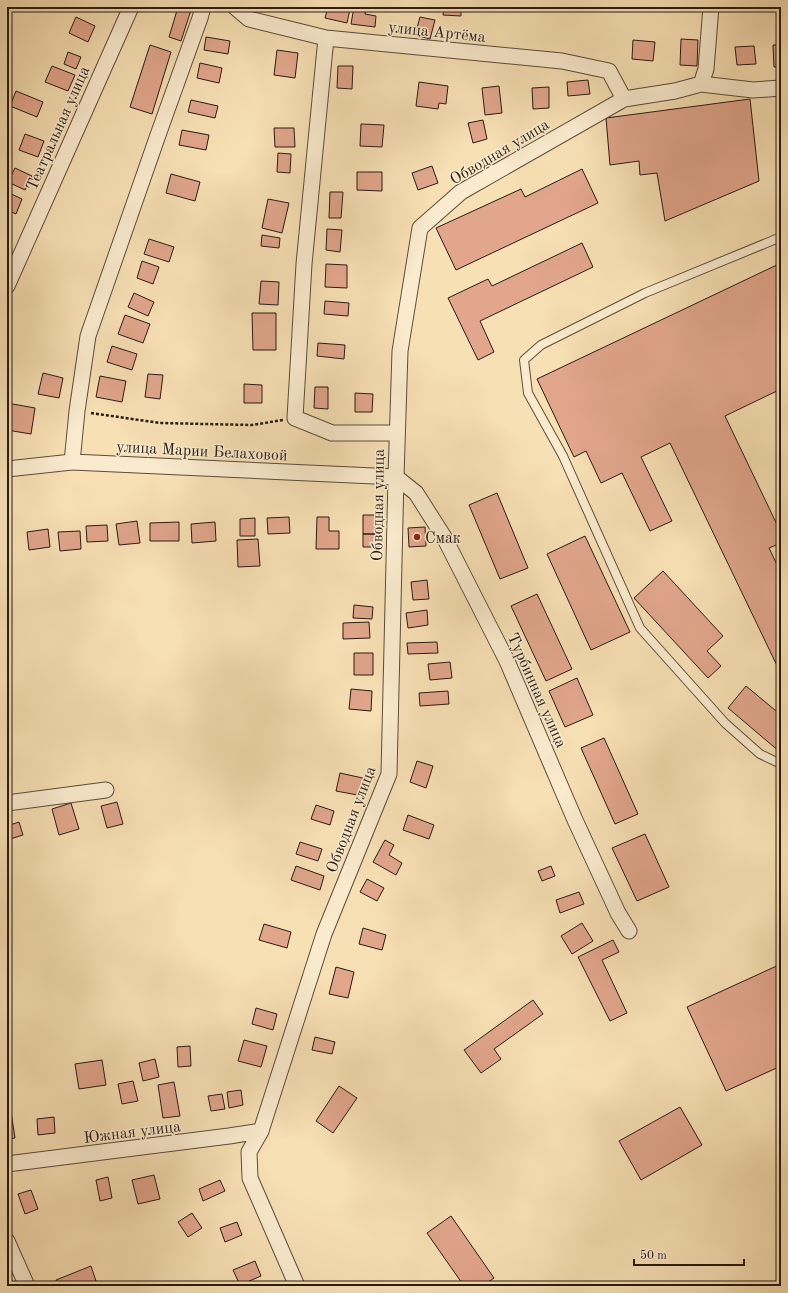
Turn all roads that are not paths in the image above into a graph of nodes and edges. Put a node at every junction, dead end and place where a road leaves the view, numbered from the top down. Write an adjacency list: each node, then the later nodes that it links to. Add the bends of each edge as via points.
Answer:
1 (130, 7): 10 (street, Театральная улица)
2 (203, 7): 12 (street, via 88,336 76,411)
3 (235, 7): 5 (street, улица Артёма, via 249,19)
4 (711, 7): 6 (street, via 706,69)
5 (326, 38): 8 (street, улица Артёма, via 562,61 609,71); 11 (street, Обводная улица, via 304,264 295,418 332,433)
6 (701, 84): 7 (street, via 753,90); 8 (street, Обводная улица)
7 (781, 88)
8 (624, 99): 11 (street, Обводная улица, via 462,192 420,228 400,351)
9 (781, 237): 15 (lane, via 645,293 540,345 524,360 528,393 563,456 640,628 725,723 760,754)
10 (7, 286)
11 (397, 434): 14 (street, Обводная улица)
12 (72, 462): 13 (street, улица Марии Белаховой); 14 (street, улица Марии Белаховой)
13 (7, 469)
14 (396, 477): 18 (street, Турбинная улица, via 416,493 444,537 507,661 585,841); 19 (street, Обводная улица, via 389,774 324,934)
15 (781, 764)
16 (106, 790): 17 (street)
17 (7, 803)
18 (629, 931)
19 (261, 1131): 20 (street, Южная улица); 23 (street, Обводная улица, via 249,1152 250,1178)
20 (7, 1164)
21 (7, 1241): 22 (street)
22 (28, 1286)
23 (297, 1286)

